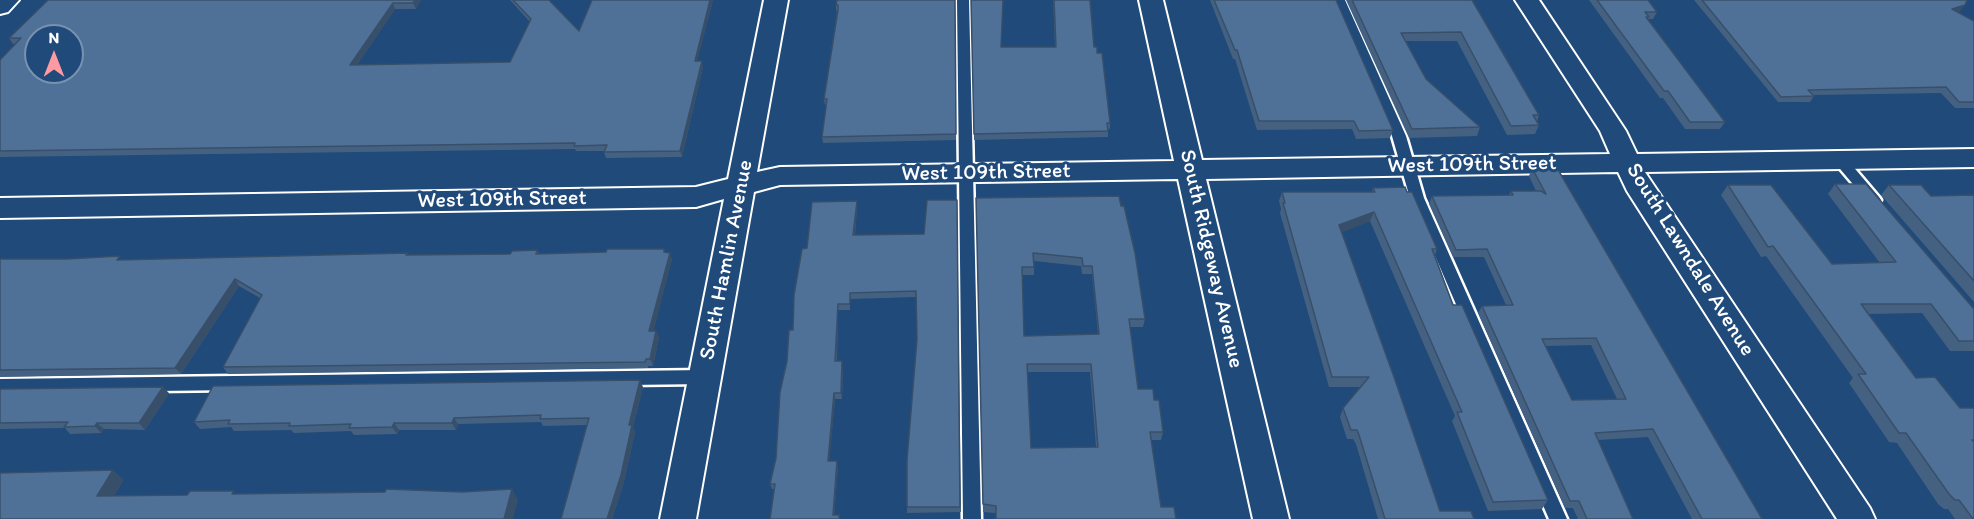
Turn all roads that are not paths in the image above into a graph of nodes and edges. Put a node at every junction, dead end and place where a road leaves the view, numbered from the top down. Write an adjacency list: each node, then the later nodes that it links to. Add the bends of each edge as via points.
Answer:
1 (7, 0): 7 (street)
2 (776, 0): 14 (street, South Hamlin Avenue)
3 (963, 0): 13 (lane)
4 (1151, 0): 12 (street, South Ridgeway Avenue)
5 (1339, 0): 11 (lane, via 1399,136)
6 (1527, 0): 10 (street, South Lawndale Avenue, via 1613,131)
7 (0, 7)
8 (1974, 158): 9 (street, West 109th Street)
9 (1840, 160): 10 (street, West 109th Street); 16 (lane)
10 (1628, 163): 11 (street, West 109th Street); 23 (street, South Lawndale Avenue, via 1637,184)
11 (1407, 166): 12 (street, West 109th Street); 22 (lane)
12 (1191, 170): 13 (street, West 109th Street); 21 (street, South Ridgeway Avenue)
13 (967, 173): 14 (street, West 109th Street, via 780,176); 20 (lane)
14 (741, 186): 15 (street, West 109th Street, via 696,197); 17 (street, South Hamlin Avenue)
15 (0, 208)
16 (1883, 210)
17 (705, 377): 18 (lane); 19 (street, South Hamlin Avenue)
18 (0, 386)
19 (678, 519)
20 (972, 519)
21 (1271, 519)
22 (1558, 519)
23 (1857, 519)

